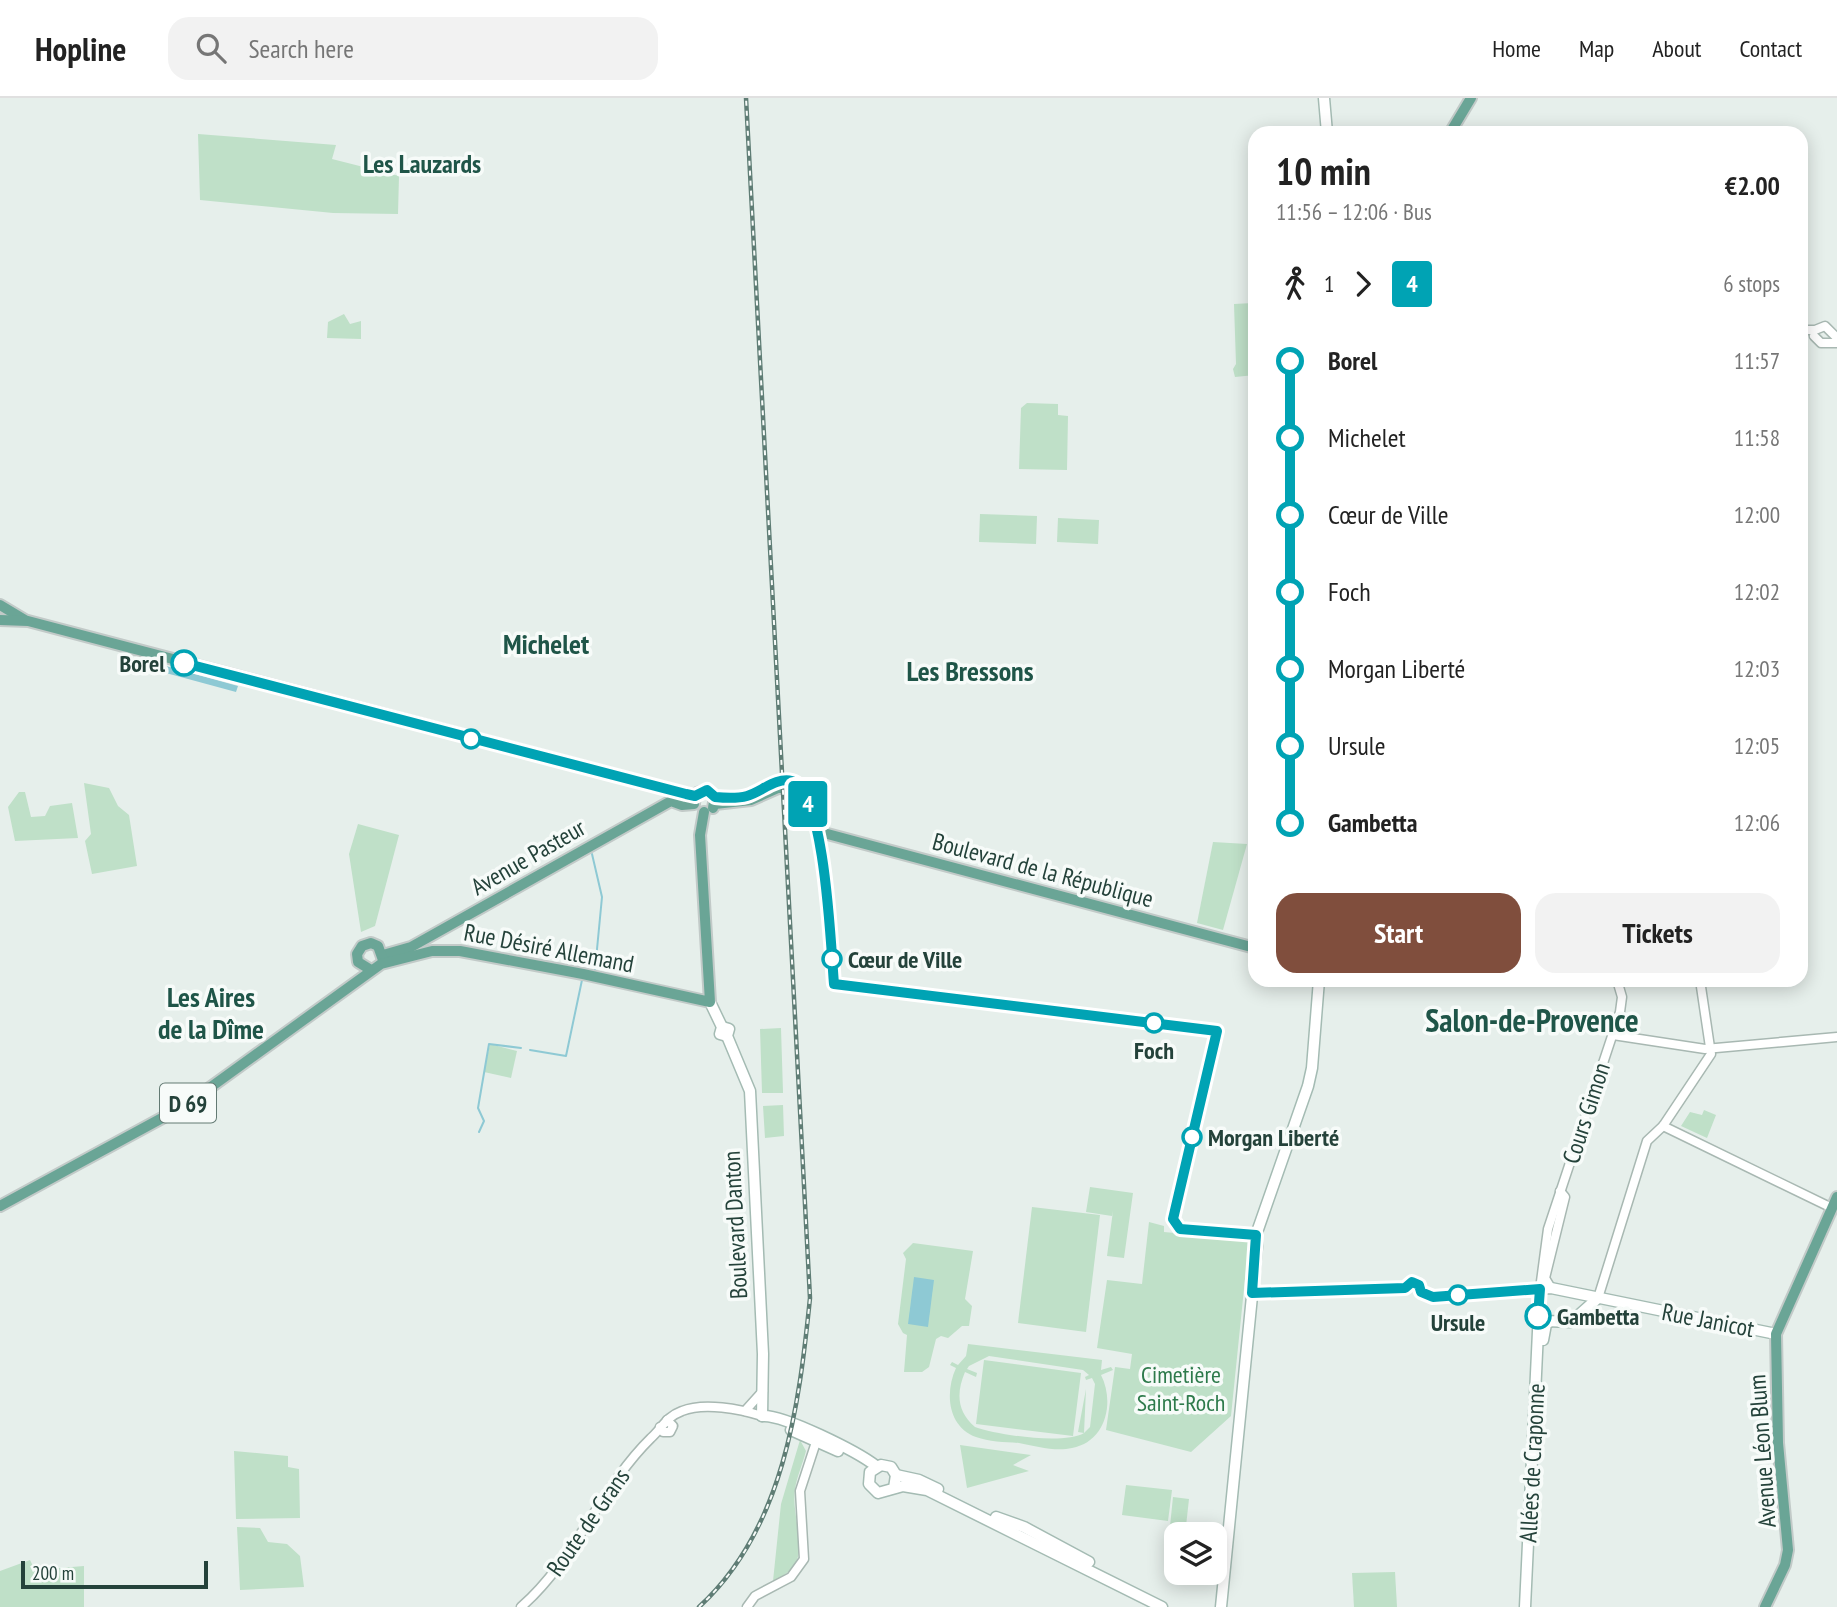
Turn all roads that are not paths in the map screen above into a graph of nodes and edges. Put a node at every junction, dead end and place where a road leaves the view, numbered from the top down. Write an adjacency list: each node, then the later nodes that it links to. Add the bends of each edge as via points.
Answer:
1 (1324, 98): 3 (main road)
2 (1471, 98): 4 (main road)
3 (1326, 126)
4 (1454, 126)
5 (1808, 332): 6 (street)
6 (1814, 333): 7 (street, via 1818,342); 7 (street, via 1825,326)
7 (1833, 339)
8 (0, 605): 10 (main road)
9 (0, 620): 10 (main road)
10 (26, 620): 11 (main road)
11 (694, 800): 12 (main road, via 707,790); 13 (main road); 14 (main road, Avenue Pasteur / D 69, via 682,805 671,801)
12 (715, 801): 13 (main road); 15 (main road, Boulevard de la République, via 747,796 785,780 797,783 806,791 820,832)
13 (704, 812): 21 (main road, Boulevard Danton, via 700,835)
14 (428, 938): 16 (main road); 17 (main road, Avenue Pasteur / D 69)
15 (1248, 946)
16 (432, 951): 17 (main road, Rue Désiré Allemand); 21 (main road, Rue Désiré Allemand, via 460,951)
17 (372, 967): 27 (main road, D 69, via 178,1110)
18 (1317, 987): 46 (main road, via 1308,1086 1256,1235)
19 (1619, 987): 22 (street, Cours Gimon, via 1622,997)
20 (1701, 987): 24 (street)
21 (710, 1002): 35 (main road, Boulevard Danton, via 750,1091)
22 (1613, 1035): 24 (street); 29 (street, Cours Gimon, via 1548,1229)
23 (1837, 1037): 24 (street)
24 (1711, 1048): 25 (street)
25 (1663, 1126): 28 (street); 31 (street, via 1647,1141)
26 (1837, 1197): 28 (main road)
27 (0, 1206)
28 (1832, 1208): 34 (main road)
29 (1545, 1289): 30 (main road, Rue Janicot); 33 (main road, Allées de Craponne)
30 (1573, 1293): 31 (main road, Rue Janicot); 32 (main road)
31 (1598, 1298): 32 (main road); 34 (main road, Rue Janicot)
32 (1580, 1312): 33 (main road, via 1571,1322)
33 (1544, 1320): 47 (main road, Allées de Craponne)
34 (1776, 1334): 48 (main road, Avenue Léon Blum, via 1777,1443 1788,1538 1785,1565)
35 (763, 1391): 36 (street); 37 (main road, Boulevard Danton)
36 (745, 1411): 37 (street); 42 (street, Route de Grans, via 709,1408 678,1413 623,1469 556,1570)
37 (762, 1416): 38 (main road, via 772,1415)
38 (817, 1439): 39 (main road); 43 (street, via 800,1491 804,1559 791,1577 755,1596)
39 (873, 1469): 40 (main road, via 886,1465); 41 (main road, via 868,1480 873,1490 883,1493)
40 (896, 1475): 41 (main road); 45 (main road, via 919,1480 1024,1527)
41 (894, 1488): 44 (main road, via 927,1490)
42 (521, 1607)
43 (747, 1607)
44 (1162, 1607)
45 (1172, 1607)
46 (1224, 1607)
47 (1528, 1607)
48 (1765, 1607)

